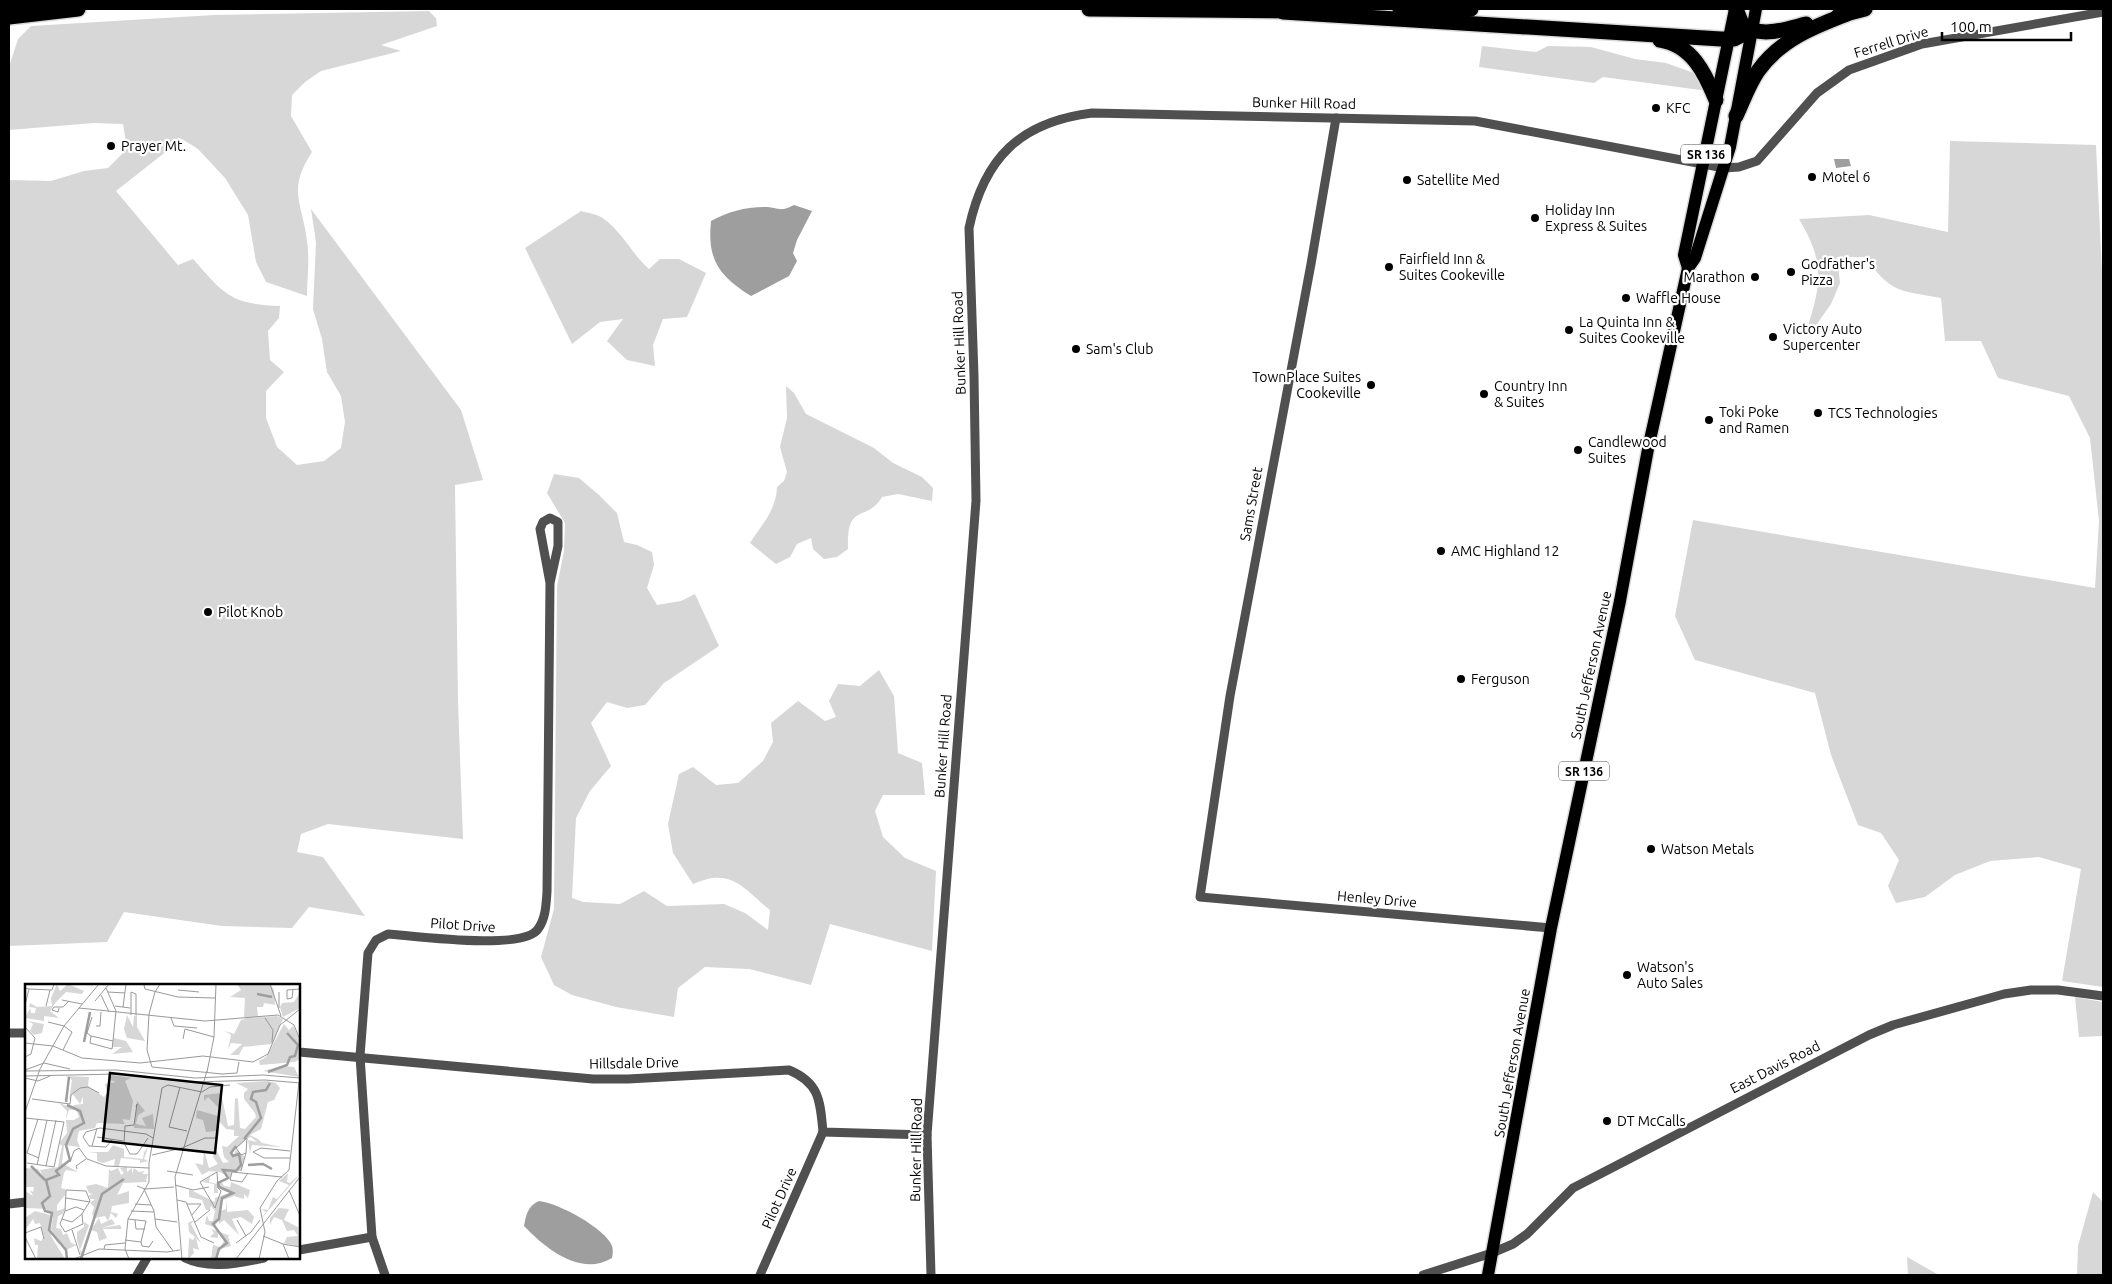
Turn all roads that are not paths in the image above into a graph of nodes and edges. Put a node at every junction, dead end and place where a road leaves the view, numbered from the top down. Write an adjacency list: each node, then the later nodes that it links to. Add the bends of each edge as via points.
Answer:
1 (78, 9): 10 (highway)
2 (1088, 9): 7 (highway)
3 (1471, 9): 7 (highway)
4 (1735, 9): 11 (highway, via 1742,24); 13 (main road, South Jefferson Avenue / SR 136)
5 (1756, 9): 11 (main road, South Jefferson Avenue / SR 136)
6 (1865, 9): 9 (highway)
7 (1283, 12): 12 (highway)
8 (2103, 12): 18 (street, Ferrell Drive, via 1922,44 1849,70 1817,93 1757,161)
9 (1847, 14): 11 (highway, via 1782,30); 15 (highway, via 1789,40 1771,56 1757,72)
10 (9, 17)
11 (1752, 30): 13 (highway); 15 (main road, South Jefferson Avenue / SR 136)
12 (1629, 34): 13 (highway); 14 (highway, via 1670,42 1690,54 1700,66)
13 (1729, 39): 14 (main road, South Jefferson Avenue / SR 136)
14 (1716, 100): 17 (main road, South Jefferson Avenue / SR 136)
15 (1736, 116): 18 (main road, South Jefferson Avenue / SR 136)
16 (1336, 118): 17 (street, Bunker Hill Road, via 1475,121); 21 (street, Sams Street, via 1312,264 1230,696); 29 (street, Bunker Hill Road, via 1092,113 1070,116 1050,121 1028,133 999,159 985,178 969,228 976,501)
17 (1703, 164): 18 (street, Bunker Hill Road); 19 (main road, South Jefferson Avenue / SR 136, via 1684,255)
18 (1724, 168): 19 (main road, South Jefferson Avenue / SR 136, via 1695,258)
19 (1688, 268): 22 (main road, South Jefferson Avenue / SR 136)
20 (550, 583): 20 (street, Pilot Drive, via 558,546 558,522 550,518 540,529); 27 (street, Pilot Drive, via 547,892 538,930 523,938 501,942 388,934 376,940 368,953)
21 (1200, 897): 22 (street, Henley Drive)
22 (1551, 928): 34 (main road, South Jefferson Avenue / SR 136)
23 (2103, 996): 34 (street, East Davis Road, via 2058,990 2004,994 1893,1025 1869,1035 1573,1188 1527,1234)
24 (25, 1032): 25 (street)
25 (9, 1033)
26 (300, 1052): 27 (street, Hillsdale Drive)
27 (360, 1056): 28 (street, Hillsdale Drive, via 592,1079 789,1070 805,1077 815,1090 821,1105); 32 (street, Pilot Drive)
28 (823, 1132): 29 (street); 40 (street, Pilot Drive)
29 (927, 1135): 41 (street, Bunker Hill Road)
30 (25, 1202): 31 (street)
31 (9, 1204)
32 (372, 1237): 33 (street); 39 (street, Pilot Drive)
33 (300, 1250)
34 (1492, 1253): 42 (street, East Davis Road); 43 (main road, South Jefferson Avenue / SR 136)
35 (146, 1259): 38 (street)
36 (189, 1259): 37 (street, via 212,1265)
37 (258, 1259)
38 (137, 1275)
39 (385, 1275)
40 (760, 1275)
41 (931, 1275)
42 (1423, 1275)
43 (1488, 1275)

